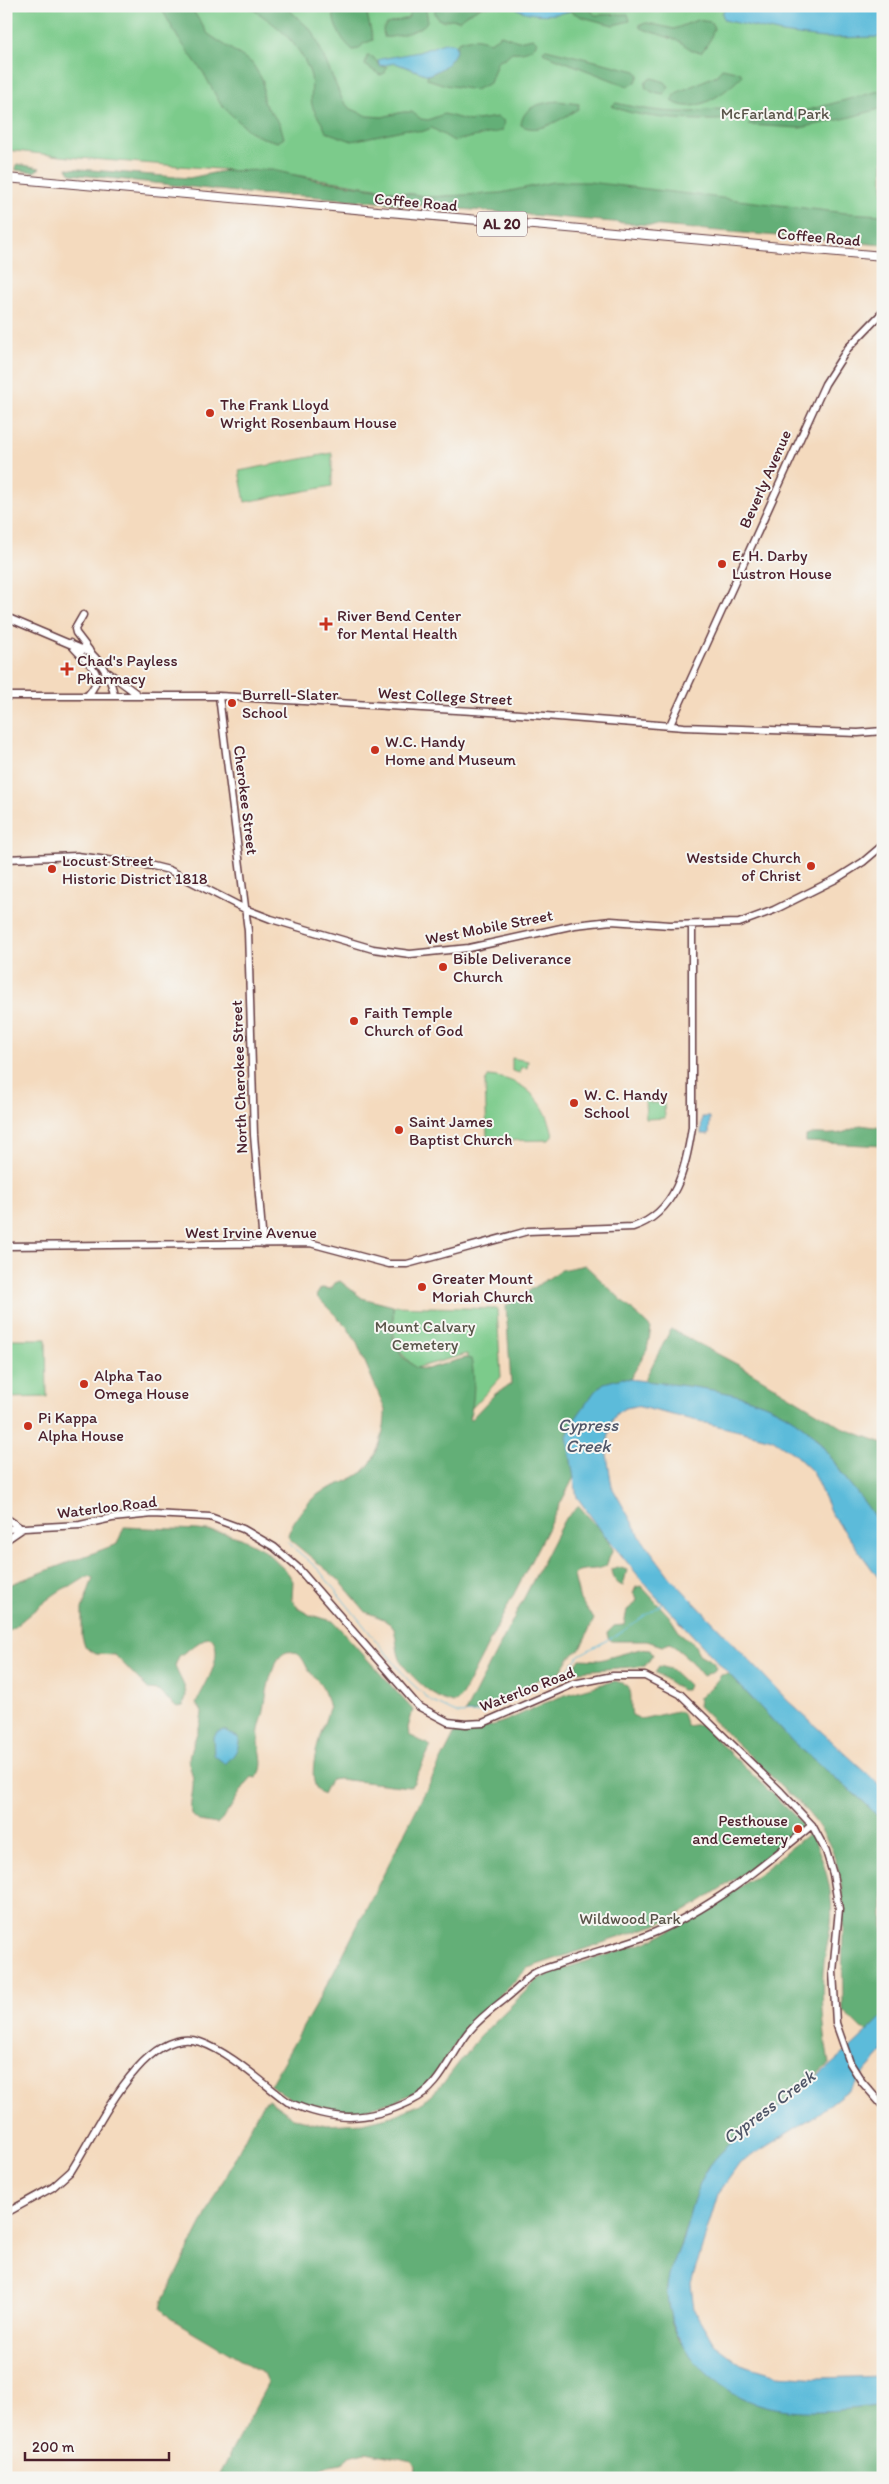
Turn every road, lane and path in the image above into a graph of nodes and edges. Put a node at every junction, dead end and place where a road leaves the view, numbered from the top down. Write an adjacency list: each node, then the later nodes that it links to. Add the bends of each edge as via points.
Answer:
1 (6, 178): 2 (main road, Coffee Road / AL 20)
2 (883, 256)
3 (883, 312): 14 (street, Beverly Avenue, via 848,348 825,384)
4 (83, 615): 7 (street, via 76,624 76,634)
5 (6, 617): 6 (street)
6 (70, 642): 7 (street); 9 (street, via 96,671 97,684)
7 (91, 653): 8 (street)
8 (105, 670): 10 (street); 11 (street)
9 (88, 695): 10 (street, West College Street); 12 (street, West College Street)
10 (114, 695): 11 (street, West College Street)
11 (138, 695): 13 (street, West College Street)
12 (6, 696)
13 (219, 696): 14 (street, West College Street); 18 (street, Cherokee Street)
14 (670, 726): 15 (street, West College Street, via 858,733)
15 (883, 731)
16 (883, 845): 19 (street, West Mobile Street, via 836,879 774,910 739,923)
17 (6, 858): 18 (street, West Mobile Street, via 77,856 154,866)
18 (245, 909): 19 (street, West Mobile Street, via 373,949 410,954 469,948 575,925 611,921); 20 (street, North Cherokee Street, via 254,1135)
19 (692, 925): 20 (street, West Irvine Avenue, via 692,1127 686,1159 667,1204 654,1218 633,1227 528,1231 407,1264 390,1264 310,1243)
20 (263, 1244): 21 (street, West Irvine Avenue)
21 (6, 1246)
22 (6, 1518): 23 (street)
23 (22, 1528): 24 (street, Waterloo Road); 25 (street); 26 (street, Waterloo Road, via 80,1525 153,1514 210,1517 243,1529 274,1547 298,1568 418,1706 448,1722 483,1723 573,1684 613,1676 645,1676 680,1694)
24 (6, 1529)
25 (6, 1540)
26 (812, 1825): 27 (street, Waterloo Road, via 826,1851 837,1893 838,1931 833,1972 834,2013 839,2034 850,2063); 28 (street, via 718,1899 682,1919 646,1936 529,1976 477,2022 431,2089 377,2114 343,2118 298,2107 221,2053 201,2043 178,2040 168,2043 129,2078 62,2181)
27 (883, 2106)
28 (6, 2213)

